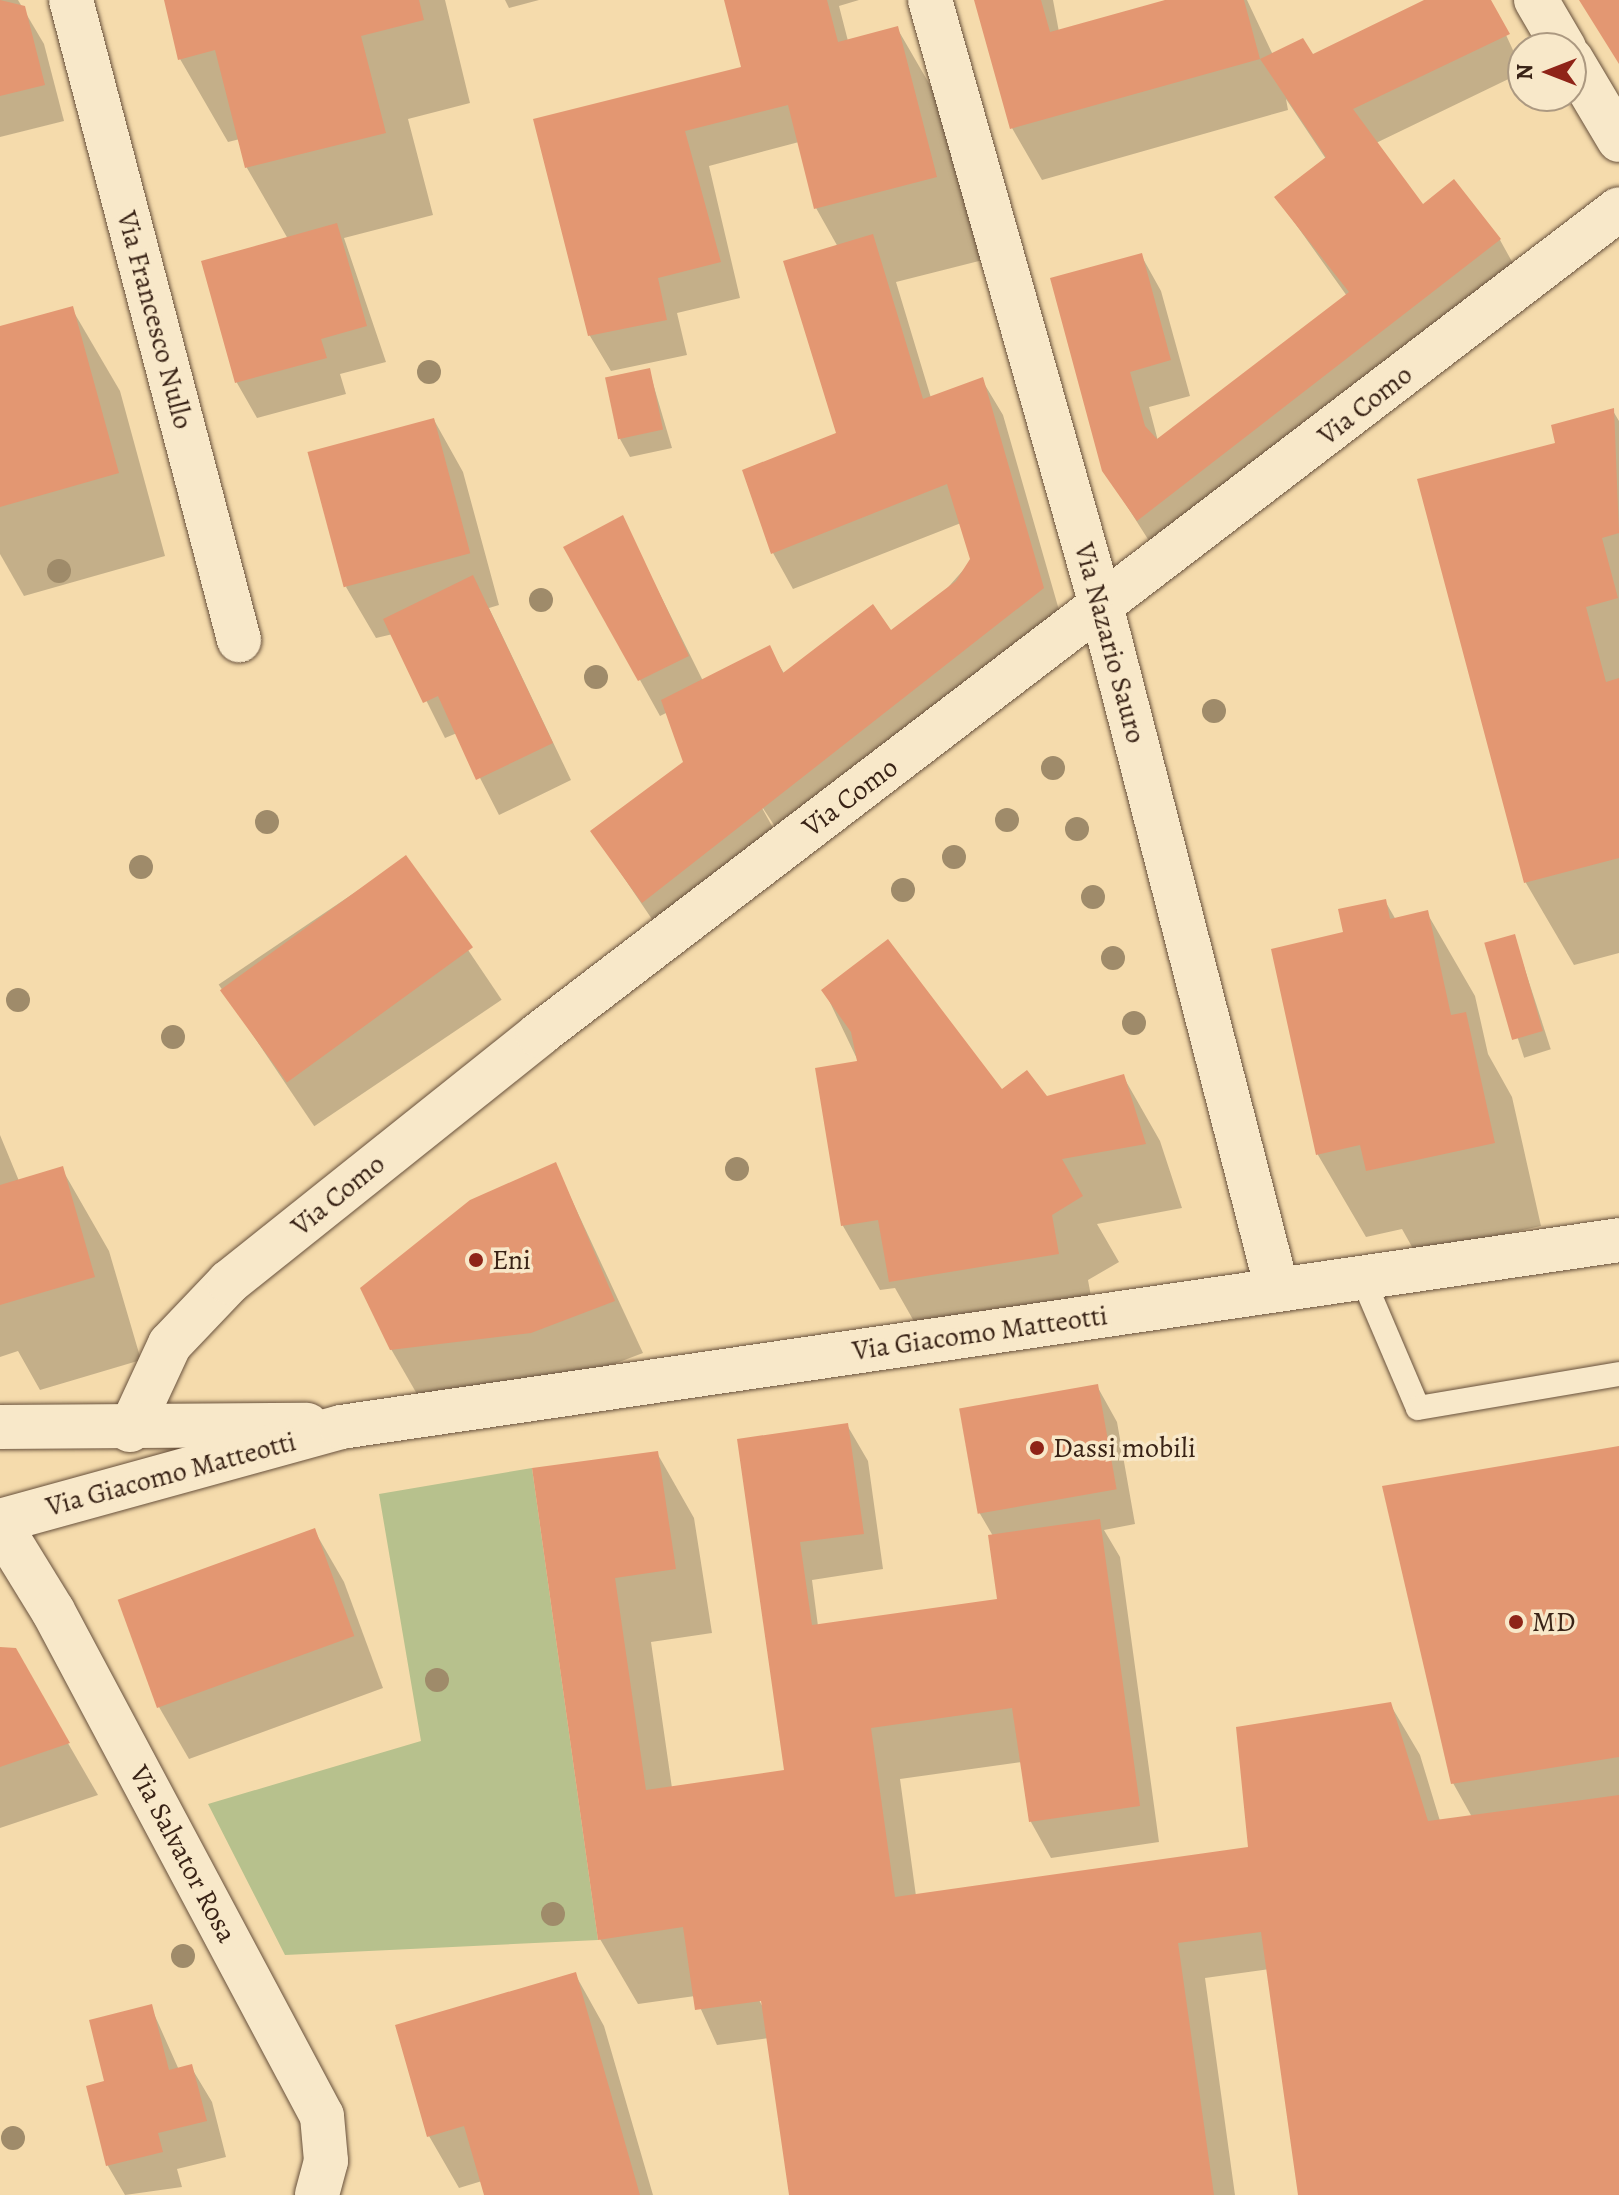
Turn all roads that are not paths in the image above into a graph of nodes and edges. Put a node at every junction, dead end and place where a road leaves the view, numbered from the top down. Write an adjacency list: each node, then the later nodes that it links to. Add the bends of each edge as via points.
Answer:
1 (71, 0): 9 (street, Via Francesco Nullo)
2 (930, 0): 8 (street, Via Nazario Sauro)
3 (1536, 0): 4 (street)
4 (1555, 32)
5 (1587, 86): 6 (street)
6 (1619, 140)
7 (1619, 209): 8 (street, Via Como)
8 (1101, 605): 12 (street, Via Nazario Sauro); 16 (street, Via Como, via 538,1035 229,1282 170,1344)
9 (239, 640)
10 (1619, 1240): 11 (street, Via Giacomo Matteotti)
11 (1362, 1277): 12 (street, Via Giacomo Matteotti); 13 (lane, via 1418,1408)
12 (1277, 1289): 15 (street, Via Giacomo Matteotti)
13 (1619, 1374)
14 (0, 1427): 16 (street, Via Giacomo Matteotti)
15 (341, 1427): 16 (street, Via Giacomo Matteotti, via 214,1422); 17 (street, Via Giacomo Matteotti)
16 (130, 1430)
17 (0, 1523): 18 (street, Via Salvator Rosa, via 53,1611 322,2116 326,2161)
18 (317, 2195)

